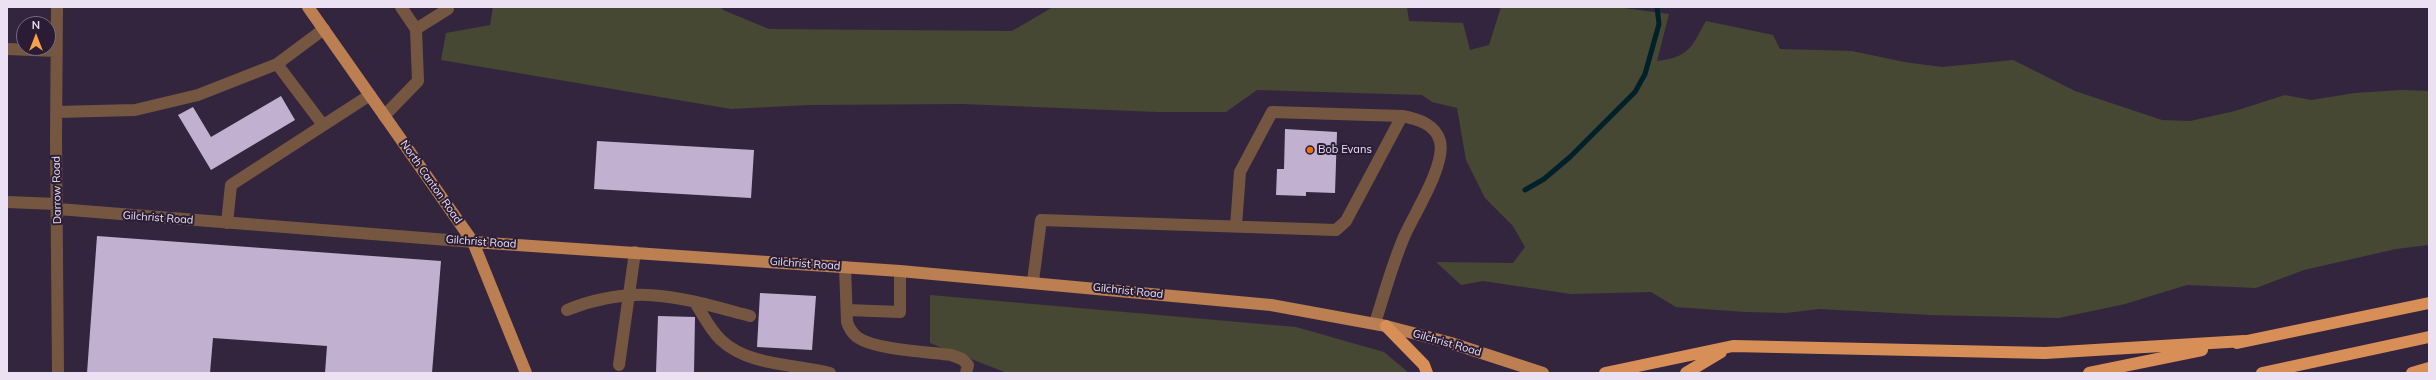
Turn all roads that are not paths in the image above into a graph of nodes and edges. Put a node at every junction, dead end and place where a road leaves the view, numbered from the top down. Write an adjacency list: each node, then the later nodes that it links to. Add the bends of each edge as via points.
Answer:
1 (57, 7): 7 (street, Darrow Road)
2 (308, 7): 6 (main road, North Canton Road)
3 (400, 7): 5 (street)
4 (447, 8): 5 (street)
5 (416, 29): 12 (street, via 418,81)
6 (324, 30): 9 (street); 10 (main road, North Canton Road)
7 (56, 51)
8 (56, 56): 11 (street, Darrow Road)
9 (278, 64): 11 (street, via 198,95 135,110); 14 (street)
10 (370, 95): 12 (main road, North Canton Road); 14 (street)
11 (56, 112): 16 (street, Darrow Road)
12 (384, 116): 19 (main road, North Canton Road)
13 (1402, 116): 18 (street, via 1346,221 1336,230); 18 (street, via 1272,112 1240,172); 30 (street, via 1422,121 1430,126 1440,142 1440,153 1436,168 1401,243)
14 (323, 125): 17 (street, via 231,184)
15 (7, 202): 16 (street, Gilchrist Road)
16 (58, 207): 17 (street, Gilchrist Road); 36 (street, Darrow Road)
17 (227, 223): 19 (street, Gilchrist Road)
18 (1236, 226): 23 (street, via 1041,220)
19 (473, 242): 20 (main road, Gilchrist Road); 37 (main road, North Canton Road)
20 (635, 252): 21 (main road, Gilchrist Road); 24 (street)
21 (845, 267): 22 (main road, Gilchrist Road); 28 (street)
22 (900, 271): 23 (main road, Gilchrist Road); 28 (street, via 900,312)
23 (1033, 282): 30 (main road, Gilchrist Road, via 1271,305)
24 (629, 294): 25 (street, via 652,294); 27 (street, via 586,303); 34 (street)
25 (695, 302): 29 (street); 38 (street, via 711,329 737,352 758,359)
26 (2429, 303): 32 (highway)
27 (567, 310)
28 (847, 310): 39 (street, via 847,322 857,337 874,344 951,355 962,359 968,365)
29 (750, 316)
30 (1380, 324): 40 (highway, via 1424,365); 41 (main road, Gilchrist Road)
31 (2429, 337): 45 (highway)
32 (2244, 341): 33 (highway, via 2045,353); 44 (highway)
33 (1733, 346): 42 (highway); 43 (highway)
34 (619, 365)
35 (2429, 368): 46 (highway)
36 (58, 373)
37 (526, 373)
38 (830, 373)
39 (966, 373)
40 (1427, 373)
41 (1543, 373)
42 (1605, 373)
43 (1686, 373)
44 (2089, 373)
45 (2262, 373)
46 (2412, 373)

